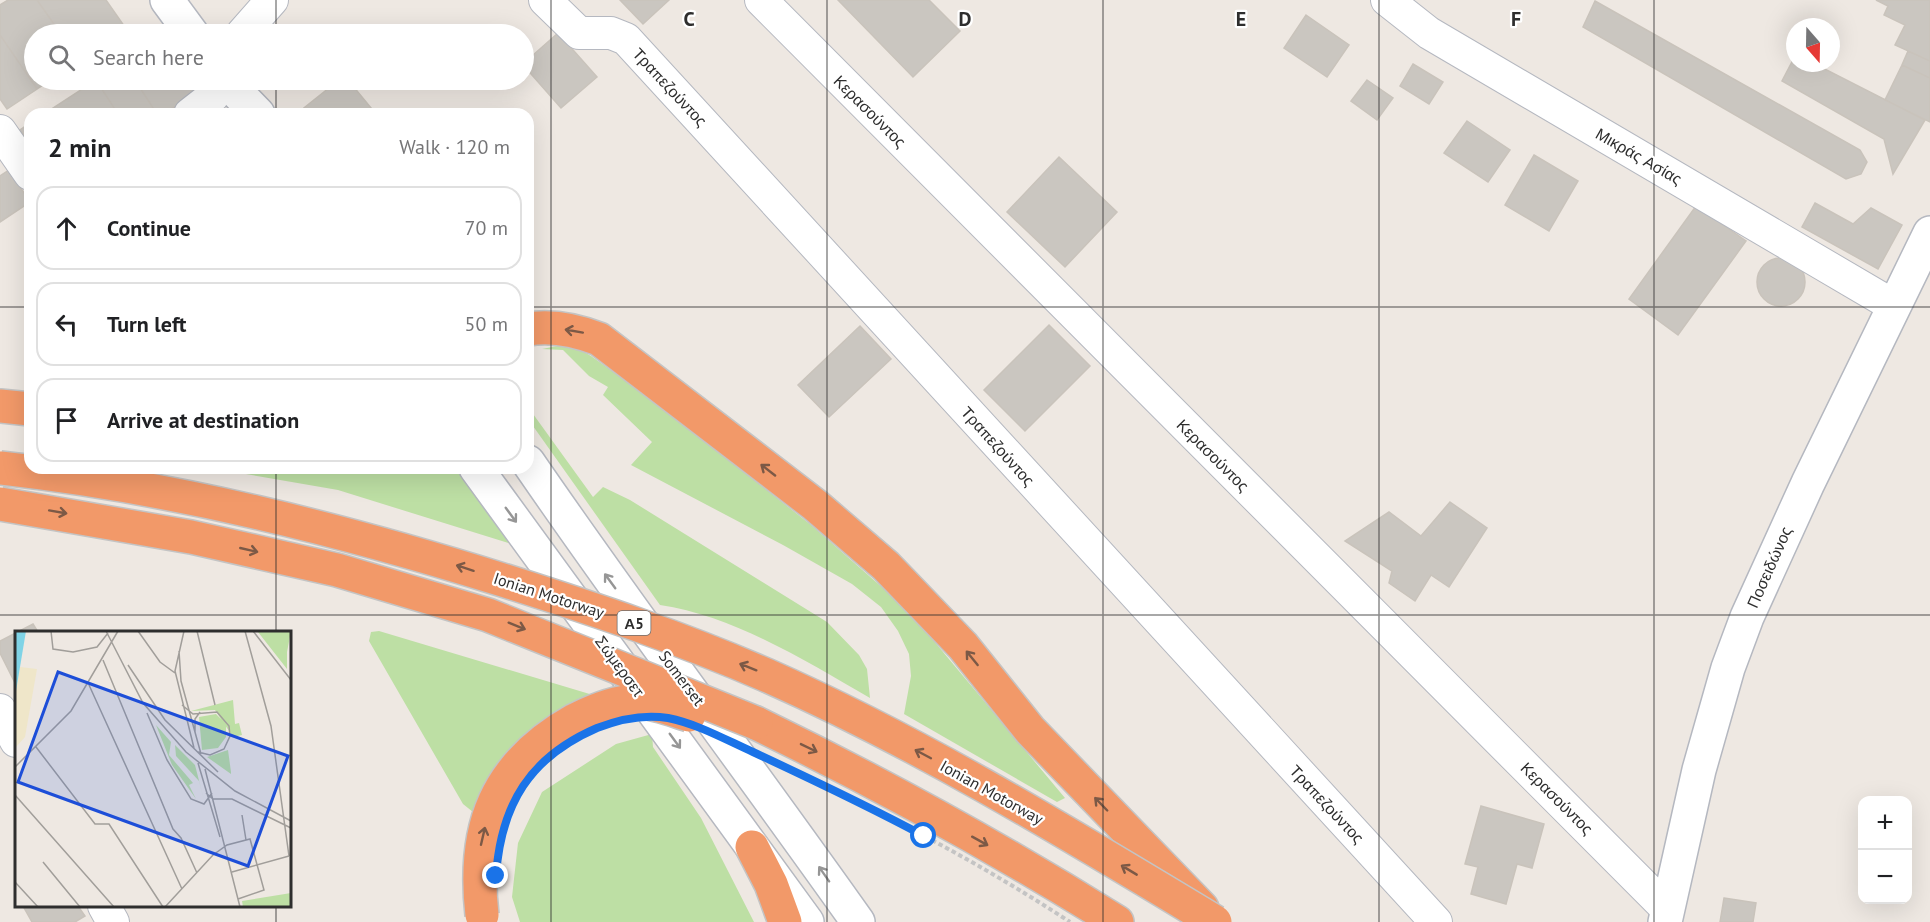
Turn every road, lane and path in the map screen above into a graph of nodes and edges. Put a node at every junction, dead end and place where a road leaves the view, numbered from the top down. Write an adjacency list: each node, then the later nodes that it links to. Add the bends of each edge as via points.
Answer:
1 (167, 0): 6 (street)
2 (272, 0): 7 (street)
3 (545, 0): 41 (street, Τραπεζούντος, via 579,33 611,33 626,39)
4 (761, 0): 32 (street, Κερασούντος)
5 (1387, 0): 17 (street, Μικράς Ασίας, via 1429,33)
6 (185, 24)
7 (251, 24)
8 (217, 90): 11 (street)
9 (230, 90): 12 (street)
10 (234, 90): 13 (street)
11 (198, 108)
12 (241, 108)
13 (252, 108)
14 (0, 131): 15 (street)
15 (24, 165)
16 (1930, 233): 17 (street, Ποσειδώνος)
17 (1894, 306): 32 (street, Ποσειδώνος, via 1747,616 1699,770)
18 (534, 328): 40 (highway, one-way to 18, via 1030,730 963,646 886,566 815,505 599,339 580,332)
19 (0, 406): 20 (highway)
20 (24, 408)
21 (0, 468): 22 (highway, Ionian Motorway / Α5, one-way to 21, bridge)
22 (24, 471)
23 (534, 471): 37 (street, Somerset, one-way to 23)
24 (57, 474): 40 (highway, Ionian Motorway / Α5, one-way to 24, bridge, via 1082,842 878,729 663,632 404,549 297,521 188,496)
25 (480, 474): 30 (street, Σώμερσετ, one-way to 30)
26 (0, 504): 28 (highway, one-way to 28, bridge, via 191,537 337,570 488,615)
27 (0, 711): 29 (street)
28 (752, 736): 33 (highway, one-way to 28, bridge, via 478,877 482,838 492,805 531,750 557,731 606,707 639,701 717,722); 38 (path, bridge, via 852,798 990,872); 39 (highway, one-way to 39, via 920,808)
29 (15, 739)
30 (752, 847): 35 (highway); 36 (street, Σώμερσετ)
31 (105, 907): 34 (street)
32 (1666, 915)
33 (483, 919)
34 (113, 922)
35 (784, 922)
36 (807, 922)
37 (858, 922)
38 (1070, 922)
39 (1116, 922)
40 (1216, 922)
41 (1436, 922)

